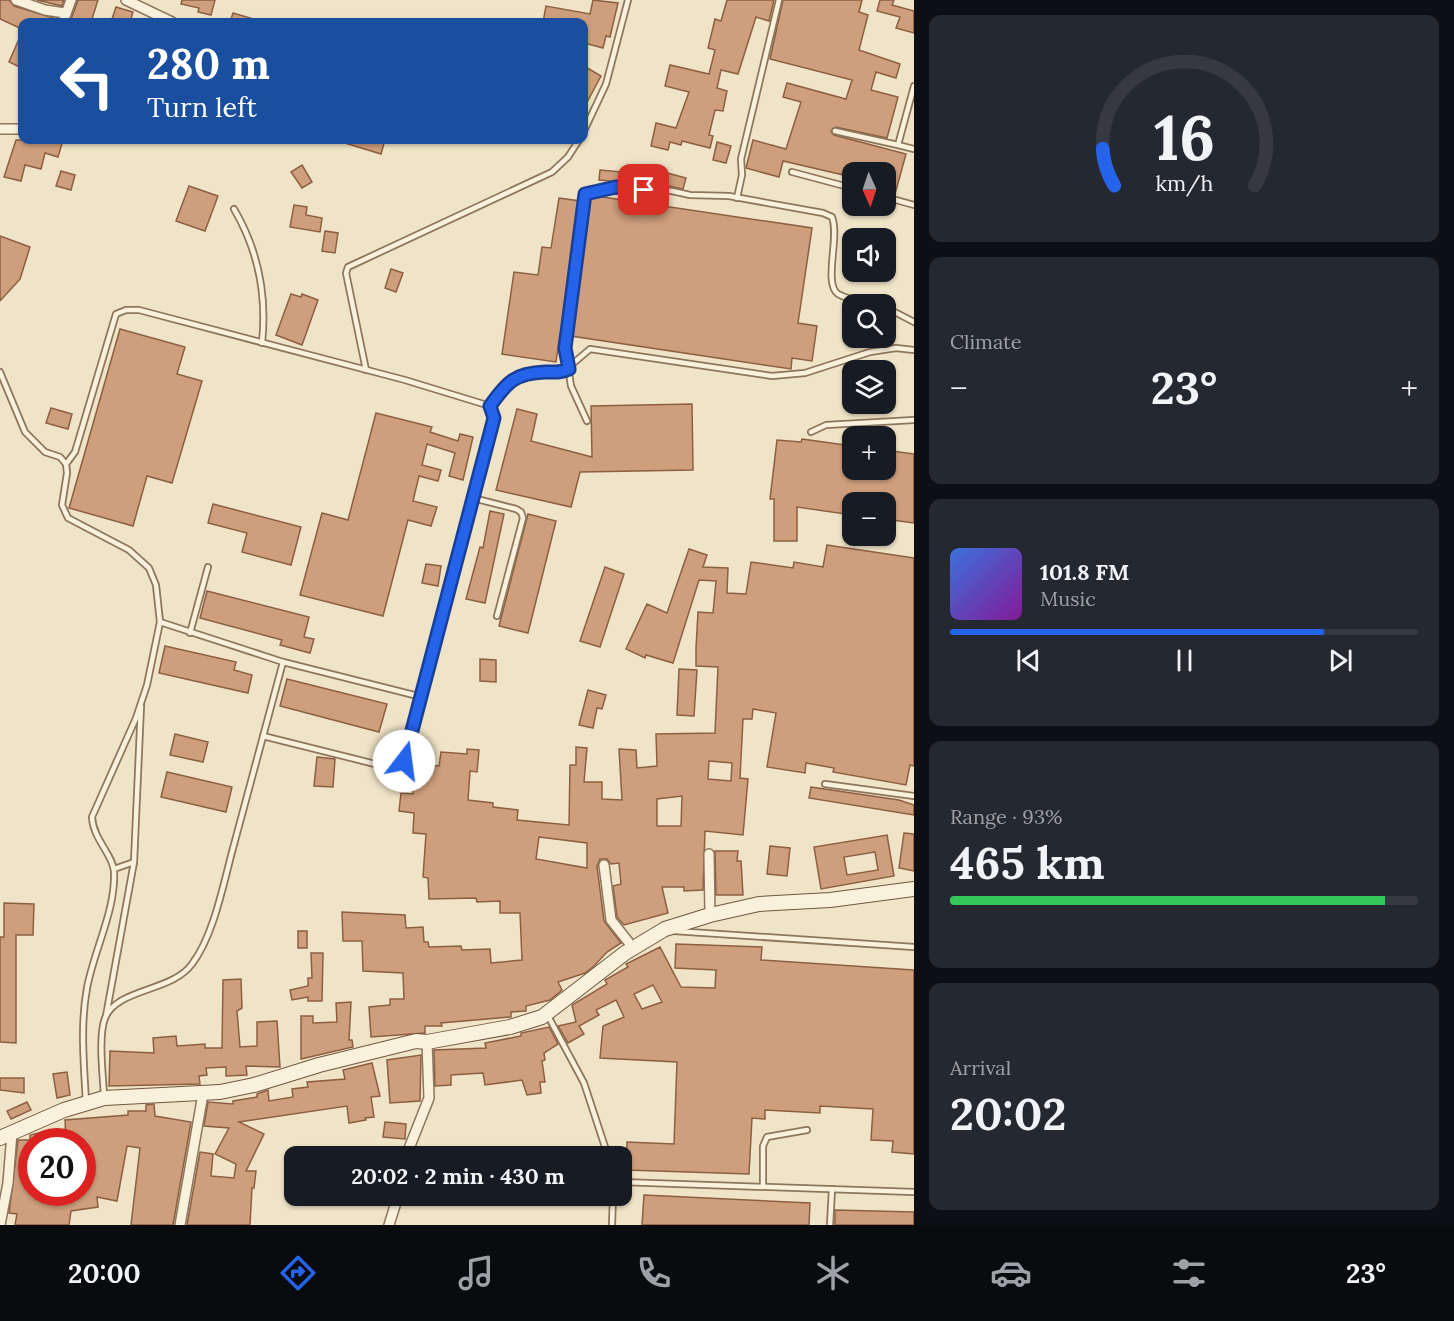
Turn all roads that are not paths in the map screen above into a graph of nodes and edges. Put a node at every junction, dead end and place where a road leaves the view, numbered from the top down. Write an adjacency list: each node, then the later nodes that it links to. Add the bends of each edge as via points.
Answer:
1 (16, 0): 6 (street)
2 (70, 0): 6 (street)
3 (126, 0): 7 (street)
4 (628, 0): 9 (lane, via 606,84)
5 (779, 0): 18 (lane, via 741,159)
6 (64, 18)
7 (164, 18)
8 (914, 86): 14 (lane)
9 (588, 123)
10 (0, 129): 11 (street)
11 (18, 129)
12 (835, 131): 14 (lane)
13 (577, 144): 28 (lane, via 552,172 348,267 346,273)
14 (898, 145): 15 (lane)
15 (914, 149)
16 (792, 172): 17 (lane)
17 (842, 185)
18 (737, 198): 22 (lane, via 832,217 837,232 831,281 833,290); 27 (lane, via 616,187 585,194 565,348)
19 (896, 200): 20 (lane)
20 (914, 205)
21 (234, 209): 25 (lane, via 248,232 257,262 265,316)
22 (842, 296)
23 (896, 313): 24 (lane)
24 (914, 322)
25 (262, 343): 28 (lane); 34 (lane, via 138,310 116,314 75,452)
26 (914, 350): 27 (lane, via 870,352 784,376 594,349 585,351)
27 (569, 369): 30 (lane, via 511,379); 32 (lane, via 571,386)
28 (366, 370): 30 (lane)
29 (0, 372): 34 (lane, via 25,432 45,452 60,457)
30 (490, 406): 35 (lane, via 494,418)
31 (914, 420): 33 (lane, via 826,425)
32 (587, 421)
33 (811, 432)
34 (66, 464): 38 (lane, via 64,513 129,550 149,568 156,585)
35 (473, 498): 37 (lane, via 516,509 523,519); 41 (lane)
36 (208, 567): 39 (lane)
37 (498, 616)
38 (160, 622): 39 (lane); 42 (lane)
39 (190, 633): 40 (lane)
40 (283, 662): 41 (lane); 43 (lane)
41 (422, 697): 43 (lane, via 404,761 398,766 379,765)
42 (142, 700): 47 (lane); 49 (lane, via 92,817 93,830)
43 (263, 736): 56 (lane, via 225,877 198,954 181,976 130,996)
44 (825, 784): 45 (lane)
45 (914, 796)
46 (709, 854): 51 (street)
47 (134, 862): 49 (lane); 56 (lane)
48 (604, 865): 54 (street, via 611,920)
49 (114, 869): 60 (lane, via 112,893 87,987 83,1021)
50 (914, 889): 51 (street, via 759,904)
51 (710, 915): 52 (street)
52 (665, 929): 53 (lane); 54 (street)
53 (914, 947)
54 (634, 949): 55 (street)
55 (546, 1014): 57 (street, via 510,1027); 64 (lane, via 584,1083)
56 (106, 1016): 59 (lane, via 102,1031)
57 (427, 1042): 58 (street, via 405,1044 254,1085); 63 (street, via 429,1098)
58 (203, 1094): 59 (street); 72 (street)
59 (104, 1098): 60 (street)
60 (86, 1103): 62 (street)
61 (807, 1130): 66 (lane, via 767,1137 763,1146)
62 (6, 1136): 71 (street, via 8,1183)
63 (410, 1146)
64 (605, 1146)
65 (632, 1182): 66 (lane)
66 (763, 1185): 67 (lane)
67 (832, 1190): 68 (lane); 75 (lane)
68 (914, 1192)
69 (395, 1206): 73 (street)
70 (613, 1206): 74 (lane)
71 (0, 1225)
72 (180, 1225)
73 (389, 1225)
74 (612, 1225)
75 (830, 1225)

